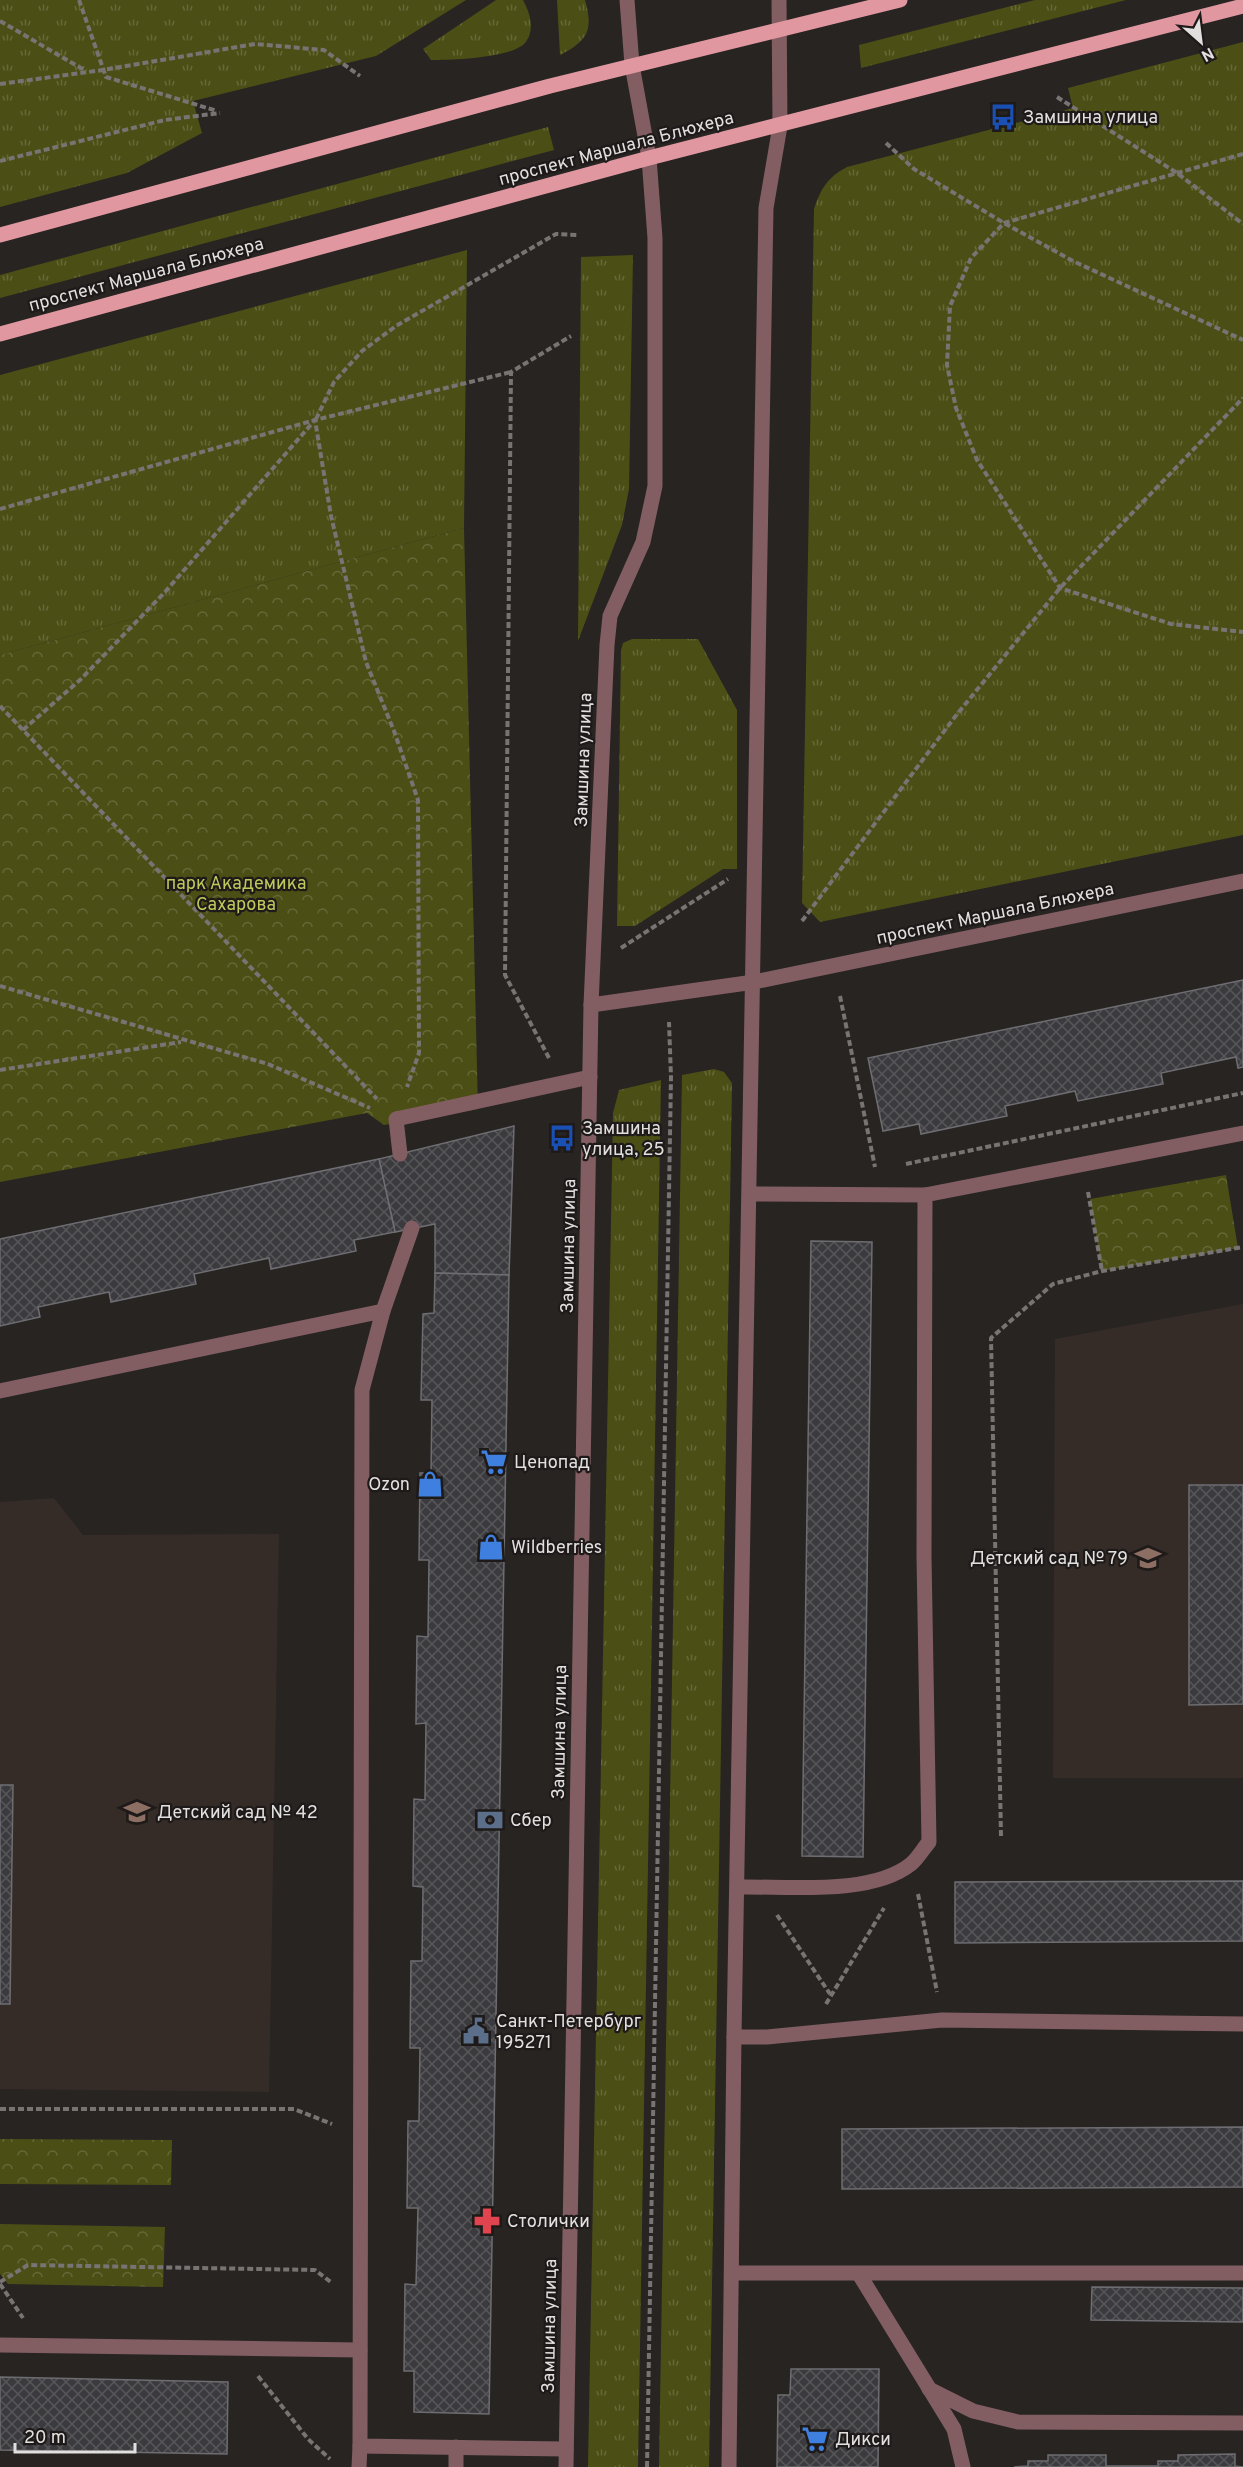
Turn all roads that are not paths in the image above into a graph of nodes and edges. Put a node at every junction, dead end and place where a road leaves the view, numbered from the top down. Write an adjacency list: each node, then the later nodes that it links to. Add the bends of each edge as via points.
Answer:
1 (627, 0): 6 (street, Замшина улица)
2 (779, 0): 5 (street)
3 (900, 0): 5 (main road)
4 (1243, 6): 7 (main road, проспект Маршала Блюхера)
5 (779, 29): 6 (main road); 7 (street)
6 (632, 65): 8 (street, Замшина улица); 9 (main road)
7 (780, 126): 8 (main road, проспект Маршала Блюхера); 12 (street, via 766,208)
8 (649, 158): 10 (main road, проспект Маршала Блюхера); 13 (street, Замшина улица, via 655,238 655,486 643,542 610,616)
9 (0, 235)
10 (0, 334)
11 (1243, 881): 12 (street, проспект Маршала Блюхера)
12 (754, 982): 13 (street, проспект Маршала Блюхера); 17 (street)
13 (591, 1005): 14 (street, Замшина улица)
14 (590, 1077): 16 (street, via 396,1119); 34 (street, Замшина улица)
15 (1243, 1134): 18 (street)
16 (400, 1154)
17 (750, 1194): 18 (street); 22 (street)
18 (926, 1195): 22 (street, via 924,1556 929,1842 912,1864 885,1880 853,1886)
19 (412, 1228): 20 (street)
20 (383, 1311): 21 (street); 29 (street, via 362,1390)
21 (0, 1391)
22 (738, 1887): 24 (street)
23 (1243, 2024): 24 (street, via 942,2020)
24 (734, 2037): 25 (street)
25 (734, 2273): 27 (street); 38 (street)
26 (1243, 2273): 27 (street)
27 (859, 2274): 30 (street)
28 (0, 2345): 29 (street)
29 (360, 2350): 32 (street)
30 (929, 2389): 31 (street, via 973,2411 1018,2422); 39 (street, via 954,2429)
31 (1243, 2423)
32 (360, 2446): 33 (street); 35 (street)
33 (456, 2447): 34 (street); 36 (street)
34 (566, 2450): 37 (street, Замшина улица)
35 (359, 2467)
36 (456, 2467)
37 (566, 2467)
38 (729, 2467)
39 (963, 2467)

